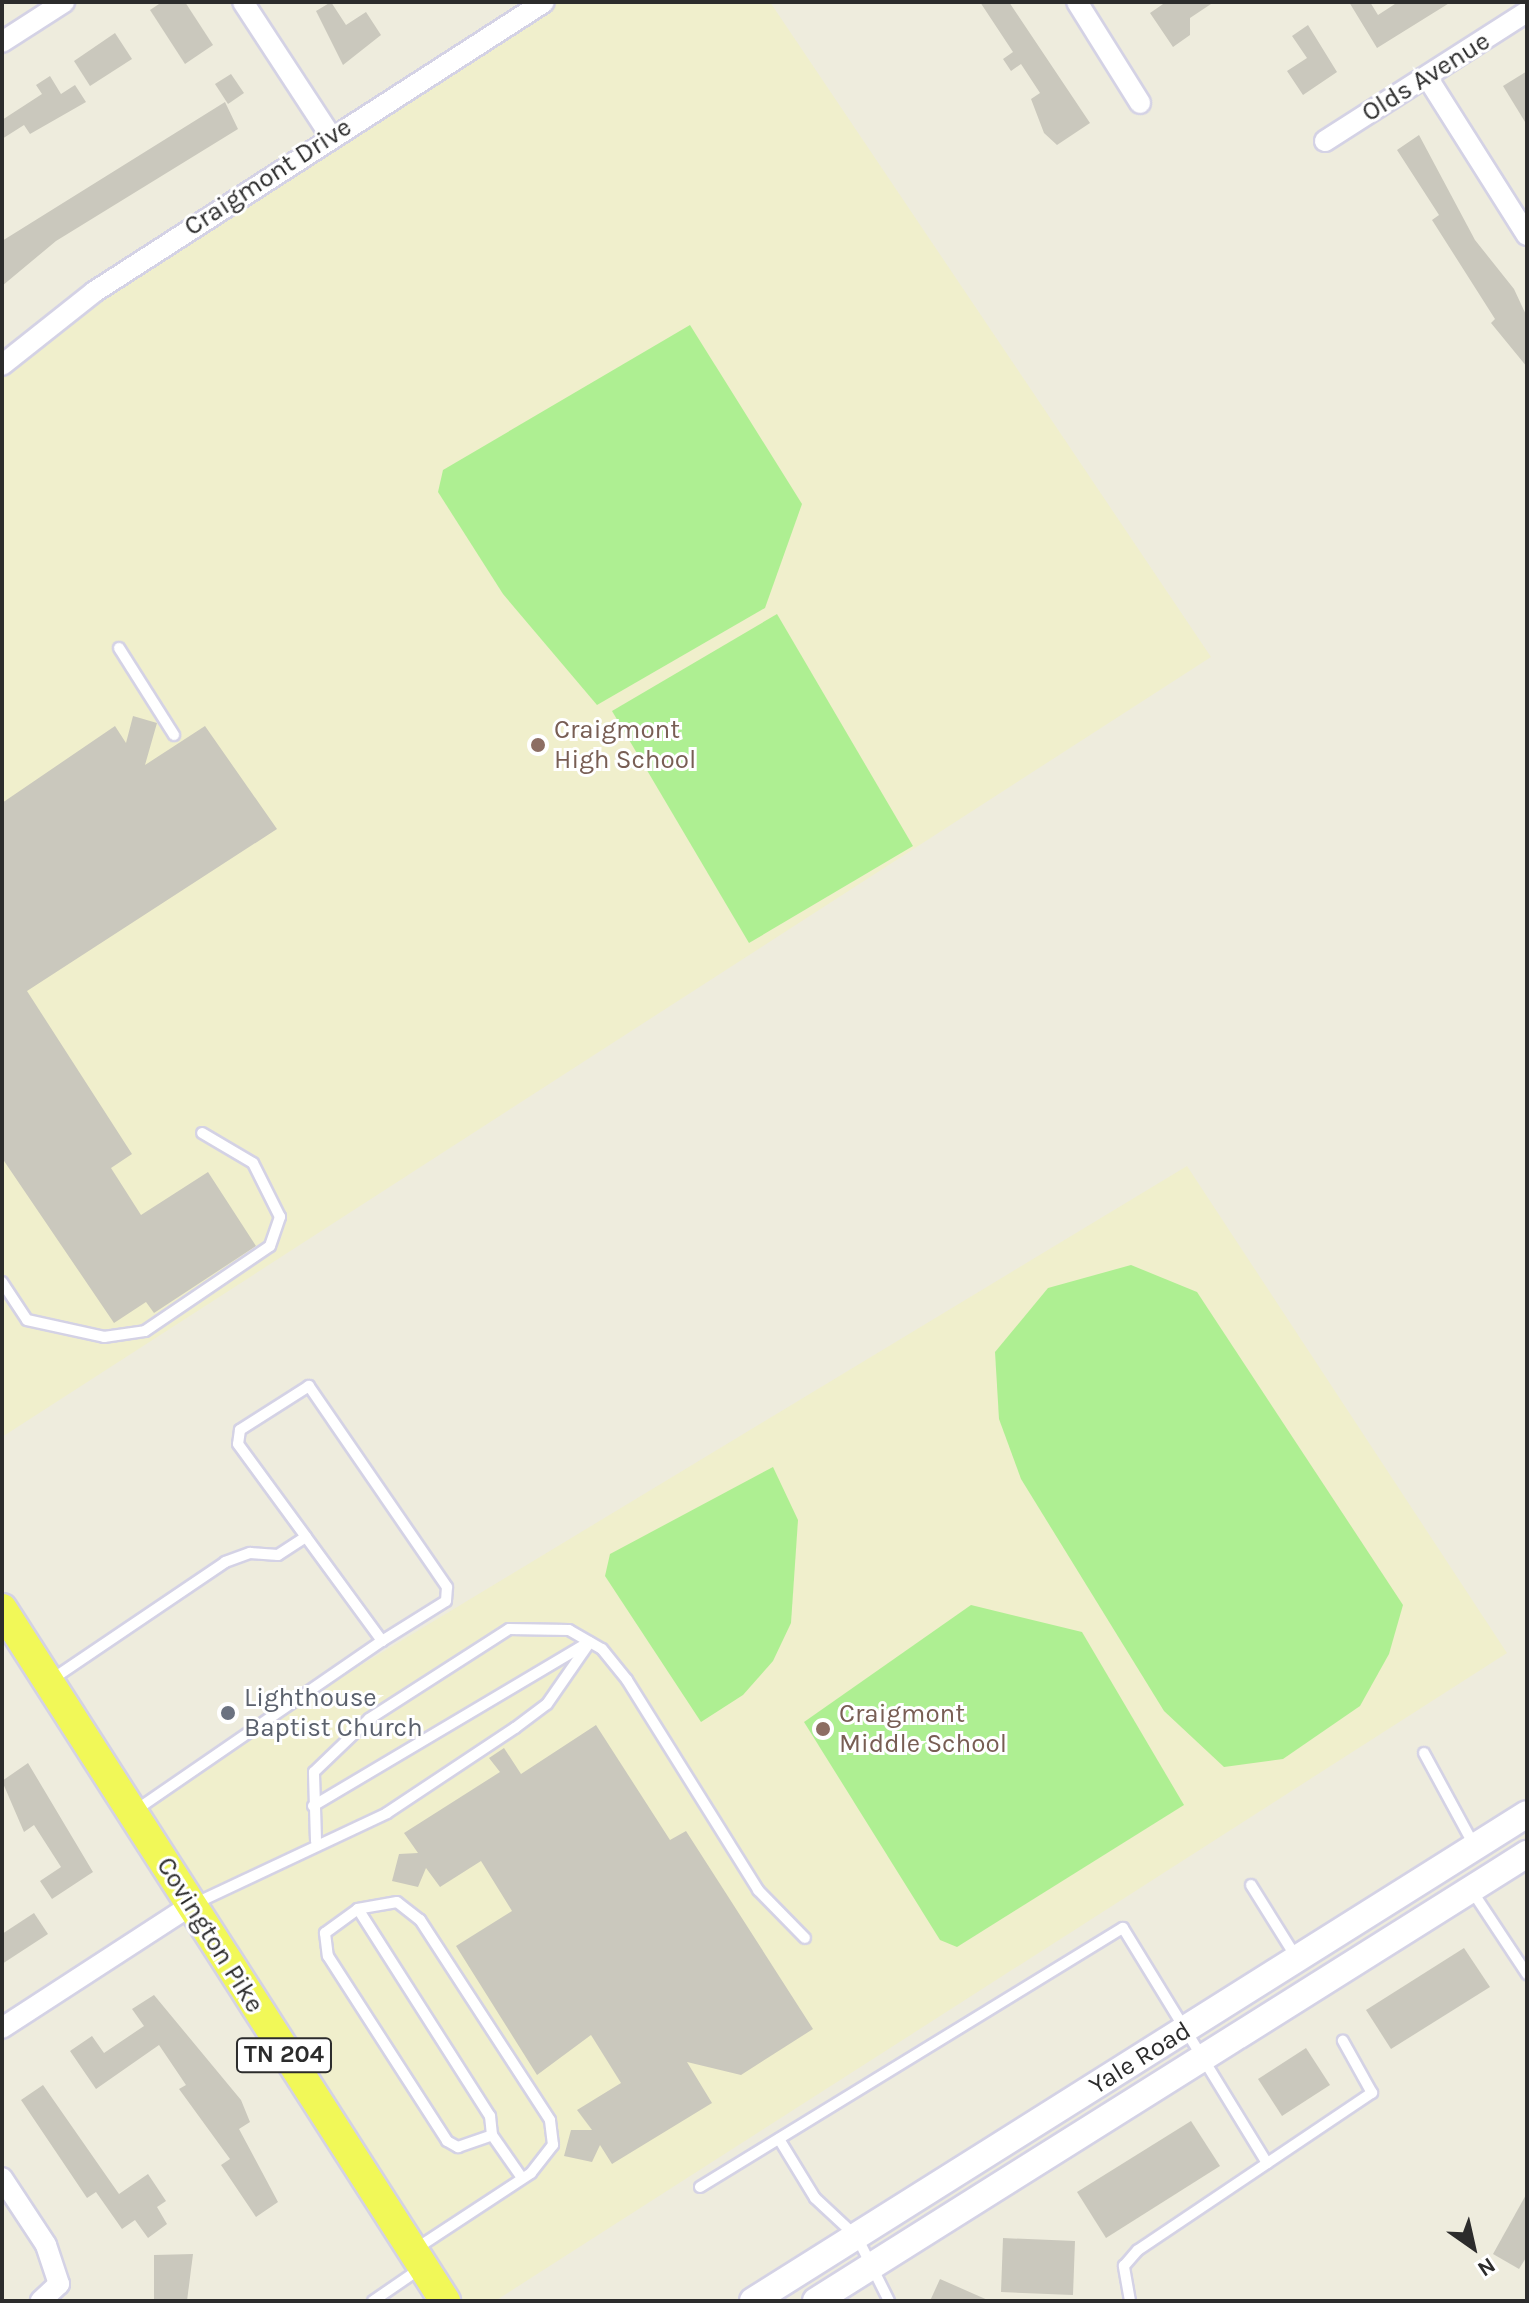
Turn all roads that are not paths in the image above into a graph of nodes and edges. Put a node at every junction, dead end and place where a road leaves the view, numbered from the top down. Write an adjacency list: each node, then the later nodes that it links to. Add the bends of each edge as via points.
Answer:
1 (64, 2): 6 (street)
2 (243, 2): 9 (street)
3 (544, 2): 9 (street, Craigmont Drive)
4 (1077, 2): 8 (street)
5 (1527, 12): 7 (street, Olds Avenue)
6 (2, 42)
7 (1427, 77): 10 (street, Olds Avenue); 11 (street)
8 (1140, 103)
9 (330, 135): 12 (street, Craigmont Drive, via 53,319)
10 (1325, 141)
11 (1527, 235)
12 (2, 365)
13 (119, 648): 14 (lane)
14 (174, 735)
15 (202, 1133): 16 (lane, via 253,1163 280,1217 270,1246 145,1331 117,1335 27,1320)
16 (2, 1282)
17 (306, 1537): 19 (lane); 19 (lane, via 238,1444 240,1430 309,1386 447,1587 446,1601); 21 (lane, via 278,1555 250,1553 225,1562)
18 (2, 1609): 21 (main road, Covington Pike / TN 204)
19 (382, 1641): 24 (lane)
20 (590, 1642): 23 (lane); 23 (lane, via 543,1625 509,1629 450,1662 328,1754 314,1772); 26 (lane, via 547,1704 526,1720 387,1813); 33 (lane, via 627,1680 758,1890)
21 (49, 1681): 24 (main road, Covington Pike / TN 204)
22 (1424, 1753): 27 (lane)
23 (313, 1806): 26 (lane)
24 (135, 1811): 31 (main road, Covington Pike / TN 204)
25 (1527, 1814): 27 (main road, Yale Road)
26 (316, 1841): 31 (lane)
27 (1474, 1847): 34 (main road, Yale Road)
28 (1527, 1854): 30 (main road, Yale Road)
29 (1251, 1885): 34 (lane)
30 (1471, 1890): 35 (lane); 39 (main road, Yale Road)
31 (188, 1907): 36 (street); 47 (main road, Covington Pike / TN 204)
32 (358, 1909): 40 (lane, via 490,2116); 40 (lane, via 325,1933 328,1956 447,2141 458,2147); 44 (lane, via 397,1902 420,1920 550,2120 553,2145)
33 (805, 1938)
34 (1297, 1959): 37 (main road, Yale Road)
35 (1527, 1974)
36 (2, 2028)
37 (1189, 2028): 39 (lane); 41 (lane, via 1123,1928); 46 (main road, Yale Road)
38 (1343, 2041): 42 (lane, via 1372,2093)
39 (1206, 2057): 42 (lane); 48 (main road, Yale Road)
40 (492, 2135): 44 (lane)
41 (779, 2139): 45 (lane); 46 (lane, via 815,2198)
42 (1267, 2163): 55 (lane, via 1138,2250 1124,2266)
43 (2, 2178): 49 (street, via 46,2245 59,2284)
44 (522, 2178): 47 (lane)
45 (700, 2187)
46 (857, 2237): 48 (lane); 52 (main road, Yale Road)
47 (417, 2259): 50 (lane); 51 (main road, Covington Pike / TN 204)
48 (872, 2267): 53 (main road, Yale Road); 54 (lane)
49 (41, 2301)
50 (373, 2301)
51 (445, 2301)
52 (753, 2301)
53 (816, 2301)
54 (889, 2301)
55 (1130, 2301)

